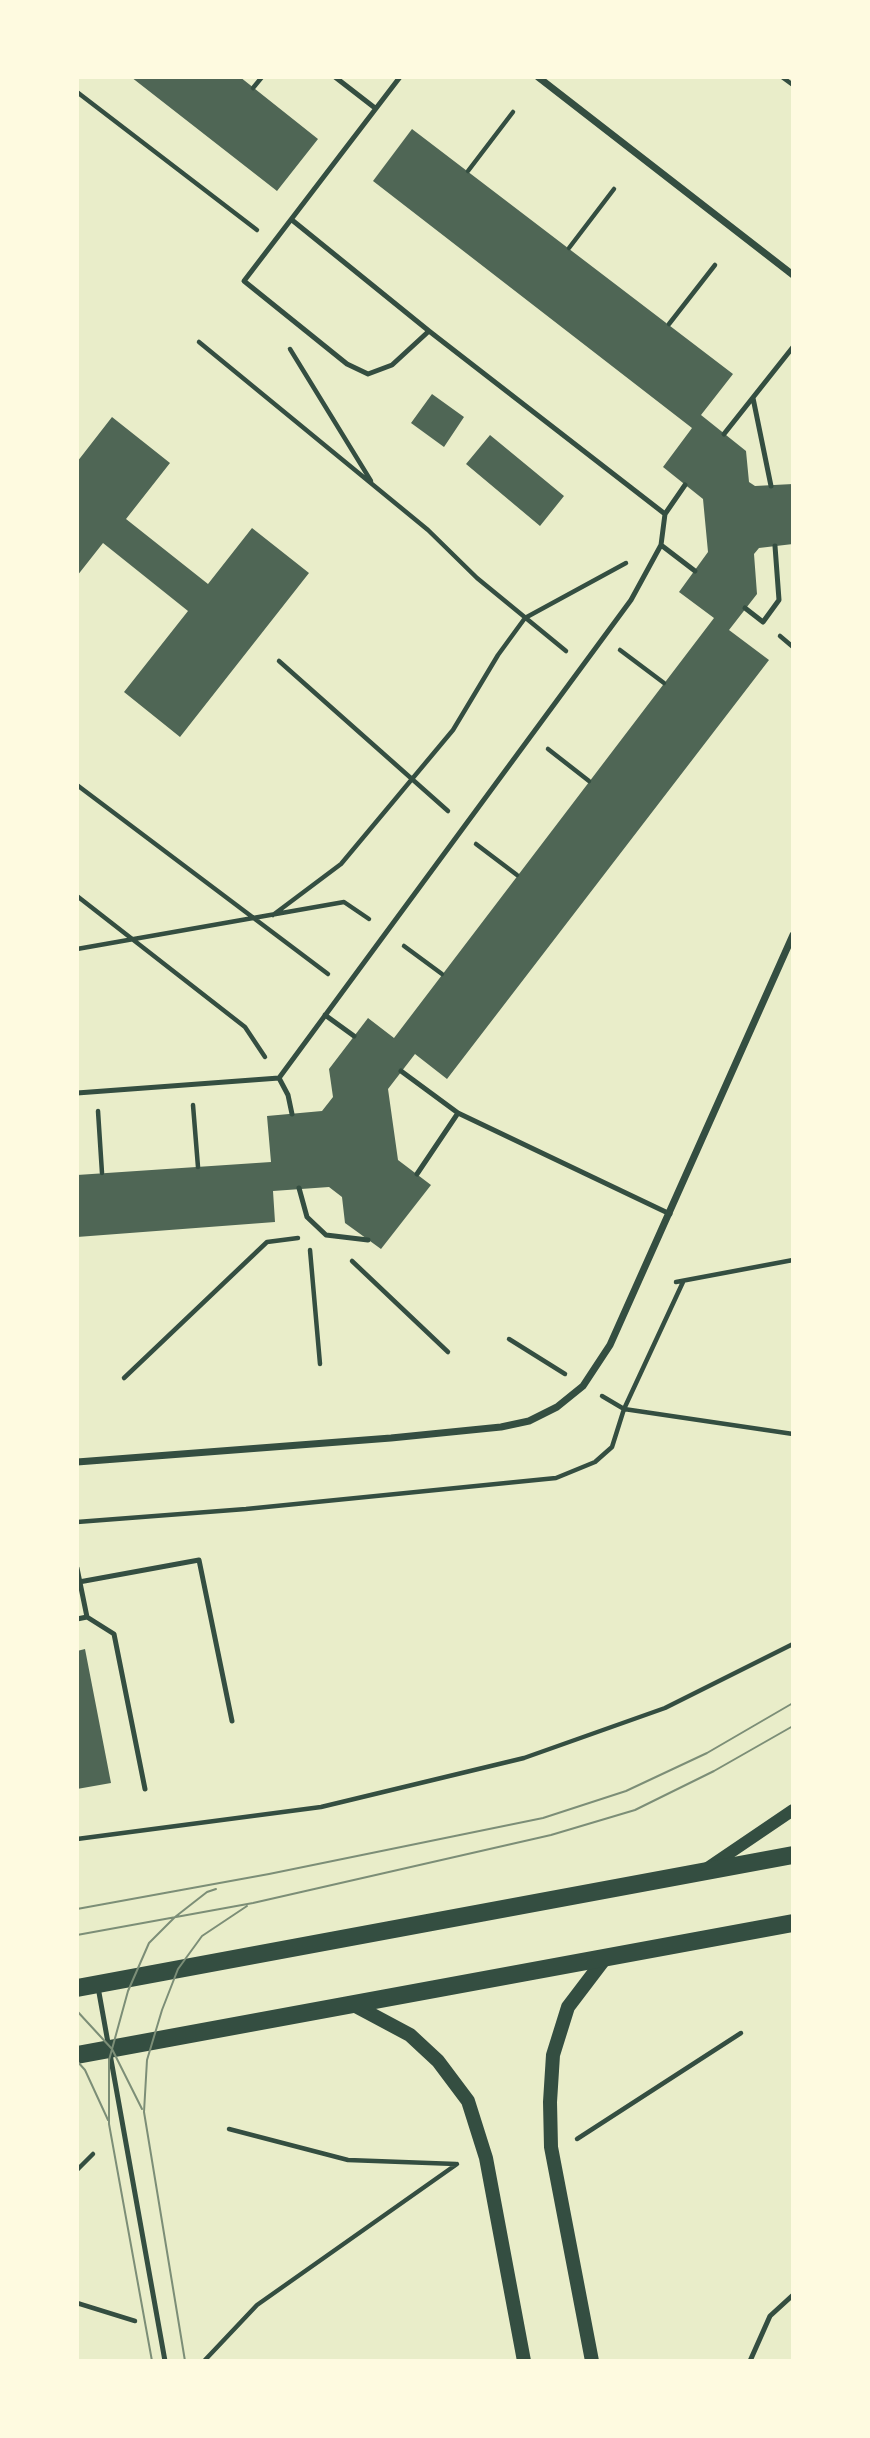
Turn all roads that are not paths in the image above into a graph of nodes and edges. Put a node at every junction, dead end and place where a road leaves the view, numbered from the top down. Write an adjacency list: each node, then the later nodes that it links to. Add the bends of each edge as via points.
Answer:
1 (335, 77): 4 (lane)
2 (400, 77): 4 (lane)
3 (538, 77): 6 (street)
4 (375, 108): 5 (lane)
5 (292, 220): 7 (lane); 7 (lane, via 244,281 268,301 347,364 368,374 392,365)
6 (793, 275)
7 (429, 331): 13 (lane)
8 (793, 347): 9 (lane)
9 (753, 398): 10 (lane); 12 (lane)
10 (724, 434)
11 (685, 485): 13 (lane)
12 (771, 486)
13 (665, 514): 14 (lane)
14 (662, 545): 16 (lane); 19 (lane, via 631,600)
15 (775, 546): 17 (lane, via 779,600 763,622)
16 (695, 571)
17 (746, 608)
18 (793, 935): 28 (street)
19 (325, 1015): 20 (lane); 22 (lane)
20 (354, 1036)
21 (401, 1071): 24 (lane)
22 (279, 1078): 23 (lane); 25 (lane)
23 (77, 1093)
24 (458, 1113): 26 (lane); 28 (lane)
25 (292, 1114)
26 (417, 1174)
27 (299, 1188): 29 (lane, via 307,1217 326,1235)
28 (670, 1214): 30 (street, via 610,1345 583,1385 557,1407 529,1421 391,1438)
29 (368, 1240)
30 (77, 1462)
31 (77, 1568): 32 (lane)
32 (79, 1582): 33 (lane); 35 (lane, via 199,1560)
33 (87, 1617): 34 (lane); 36 (lane, via 114,1634)
34 (77, 1619)
35 (232, 1721)
36 (145, 1789)
37 (793, 1810): 39 (street)
38 (793, 1855): 39 (main road)
39 (698, 1874): 42 (main road)
40 (793, 1923): 41 (main road)
41 (606, 1957): 44 (main road); 50 (main road, via 568,2007 553,2055 550,2102 551,2147)
42 (97, 1984): 43 (main road); 45 (lane)
43 (77, 1988)
44 (352, 2004): 45 (main road); 49 (main road, via 410,2035 468,2101 486,2158)
45 (110, 2049): 46 (main road); 48 (lane)
46 (77, 2055)
47 (793, 2295): 51 (lane, via 770,2316)
48 (165, 2361)
49 (524, 2361)
50 (592, 2361)
51 (750, 2361)

